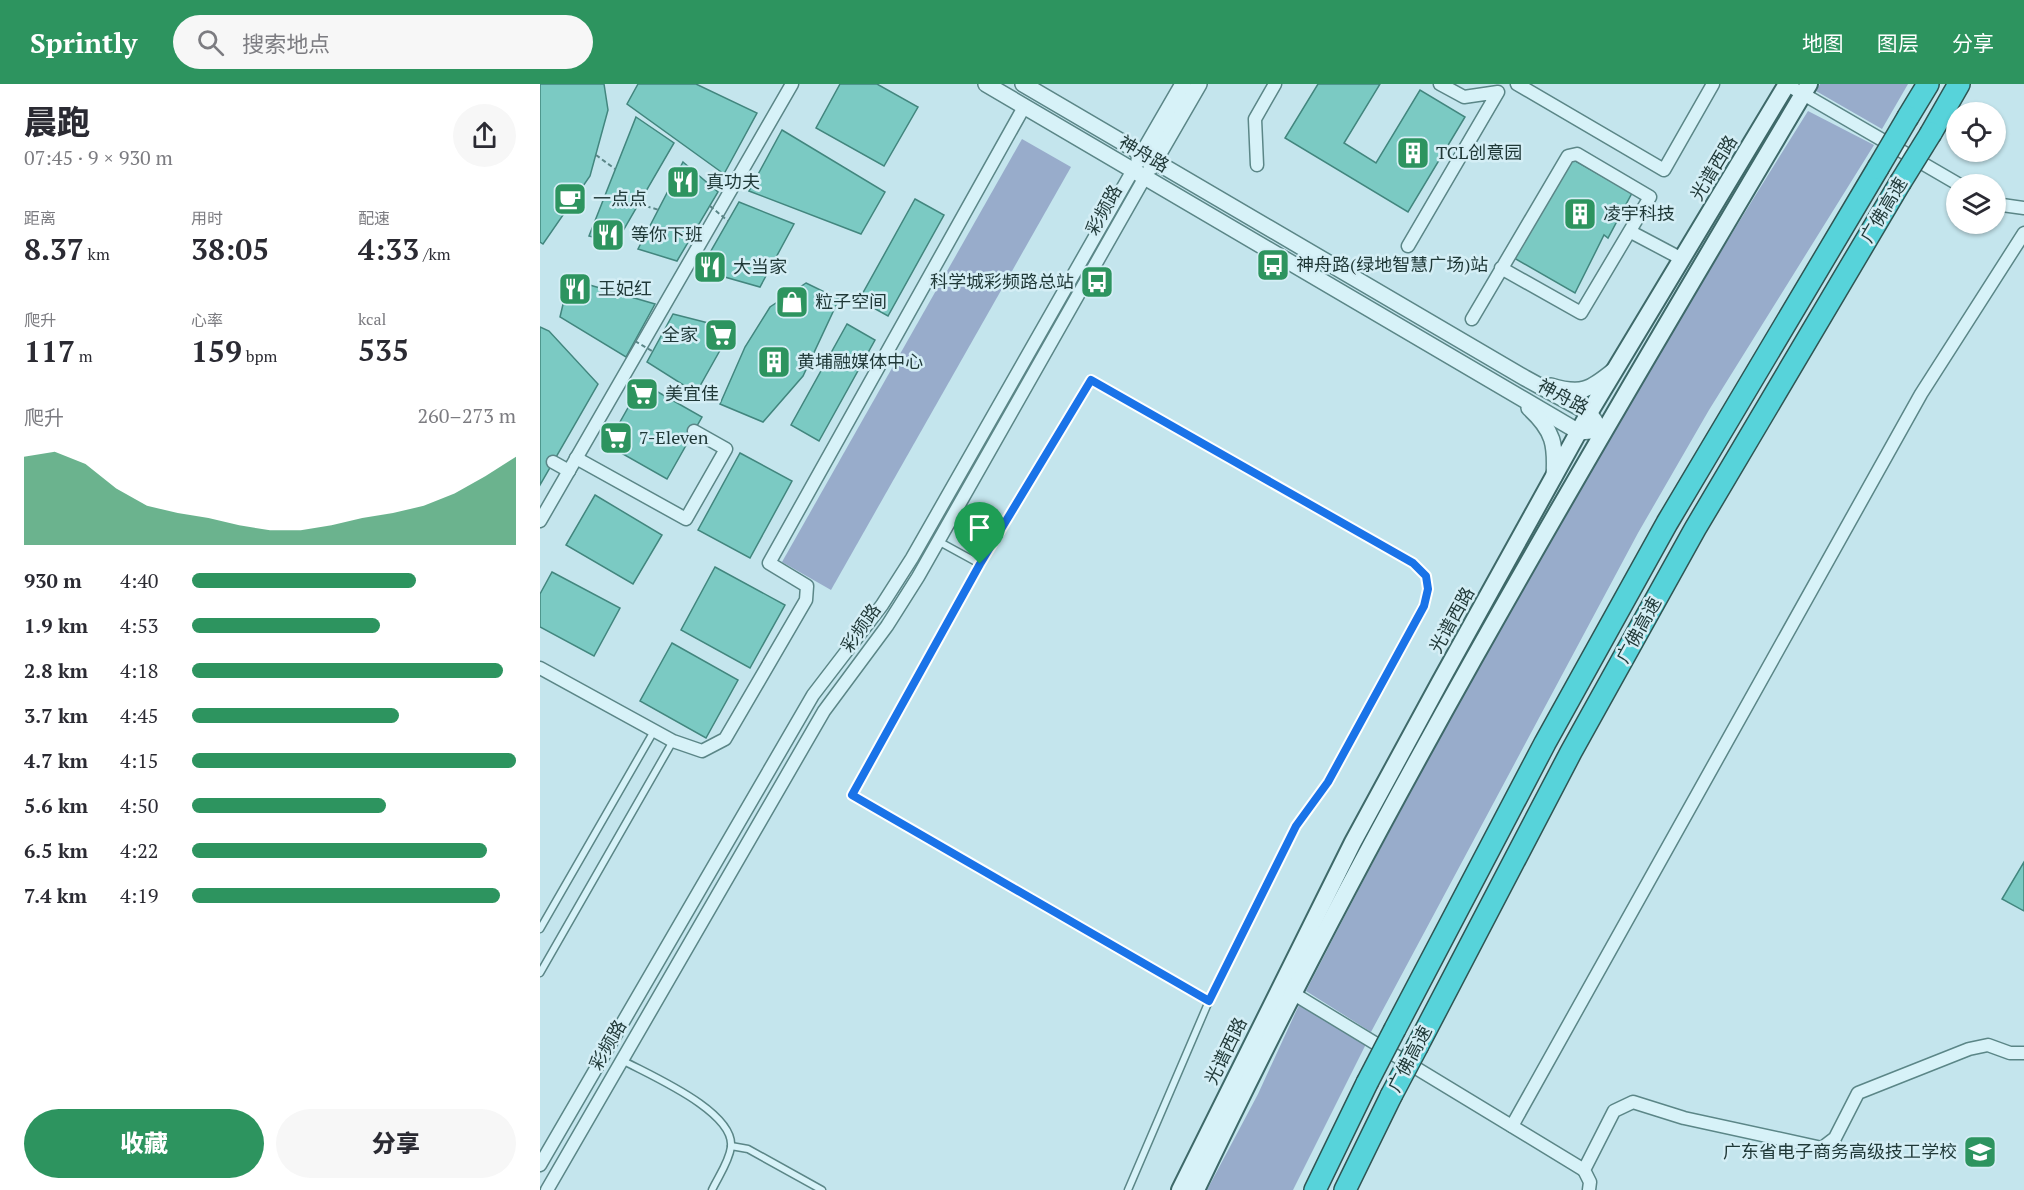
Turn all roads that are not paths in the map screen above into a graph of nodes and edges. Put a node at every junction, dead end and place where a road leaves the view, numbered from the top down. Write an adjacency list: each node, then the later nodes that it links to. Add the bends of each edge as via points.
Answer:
1 (792, 84): 36 (street)
2 (986, 84): 16 (street, 神舟路)
3 (1023, 84): 17 (street, 神舟路)
4 (1183, 84): 17 (street, 彩频路)
5 (1199, 84): 17 (street, 彩频路)
6 (1275, 84): 18 (street, via 1255,119)
7 (1440, 84): 15 (street, via 1464,97)
8 (1510, 84): 15 (street)
9 (1517, 84): 10 (street, via 1664,170)
10 (1713, 84)
11 (1787, 84): 14 (street); 26 (main road, 光谱西路)
12 (1928, 84): 62 (highway, 广佛高速, bridge, via 1667,523 1545,743)
13 (1959, 84): 63 (highway, 广佛高速, bridge, via 1695,529 1571,752)
14 (1806, 89): 20 (street); 33 (main road, 光谱西路)
15 (1498, 92): 25 (street)
16 (1024, 107): 19 (street, 神舟路); 45 (street, via 769,563 807,586 806,600 725,740 702,751)
17 (1149, 156): 19 (street, 彩频路); 30 (street, 神舟路)
18 (1257, 165)
19 (1139, 174): 31 (street, 神舟路); 41 (street, 彩频路); 54 (street, 彩频路, via 917,550 882,605 813,695)
20 (1946, 176)
21 (2006, 206): 22 (street)
22 (2024, 208)
23 (1631, 232): 26 (street); 27 (street, via 1581,312); 27 (street, via 1650,197 1577,154 1568,156)
24 (2024, 233): 52 (street, via 1922,394)
25 (1408, 246)
26 (1682, 259): 29 (main road, 光谱西路)
27 (1501, 268): 28 (street)
28 (1472, 319)
29 (1616, 369): 30 (street, via 1581,392 1568,392); 32 (main road, 光谱西路)
30 (1526, 378): 32 (street, 神舟路)
31 (1510, 390): 35 (street, 神舟路); 39 (street, via 1548,428 1556,452)
32 (1590, 412): 33 (street, 神舟路); 35 (main road, 光谱西路)
33 (1602, 430): 35 (street, 神舟路); 48 (main road, 光谱西路, via 1424,746)
34 (694, 431): 36 (street, via 726,449 686,519)
35 (1579, 432): 39 (main road, 光谱西路)
36 (576, 458): 38 (street)
37 (553, 462): 38 (street)
38 (569, 471): 40 (street)
39 (1554, 477): 60 (main road, 光谱西路, via 1353,842)
40 (540, 521)
41 (938, 541): 42 (lane); 51 (street, 彩频路, via 887,626 824,711)
42 (980, 564): 49 (lane, via 852,795); 49 (lane, via 1091,380 1413,563 1426,576 1424,606 1328,782 1296,826)
43 (540, 668): 44 (street)
44 (654, 731): 45 (street); 46 (lane)
45 (673, 741): 47 (lane)
46 (540, 929)
47 (540, 973)
48 (1294, 994): 52 (street); 61 (main road, 光谱西路)
49 (1209, 1001): 59 (lane)
50 (2024, 1053): 55 (street, via 2010,1053 1988,1045 1969,1049 1858,1093 1835,1138 1822,1148 1684,1118 1633,1102 1614,1111)
51 (622, 1060): 53 (lane, via 713,1113 727,1126); 56 (street, 彩频路)
52 (1512, 1126): 55 (street)
53 (731, 1146): 57 (lane); 58 (lane, via 748,1149)
54 (540, 1165)
55 (1584, 1170): 64 (street)
56 (547, 1190)
57 (711, 1190)
58 (822, 1190)
59 (1128, 1190)
60 (1180, 1190)
61 (1196, 1190)
62 (1315, 1190)
63 (1345, 1190)
64 (1589, 1190)

